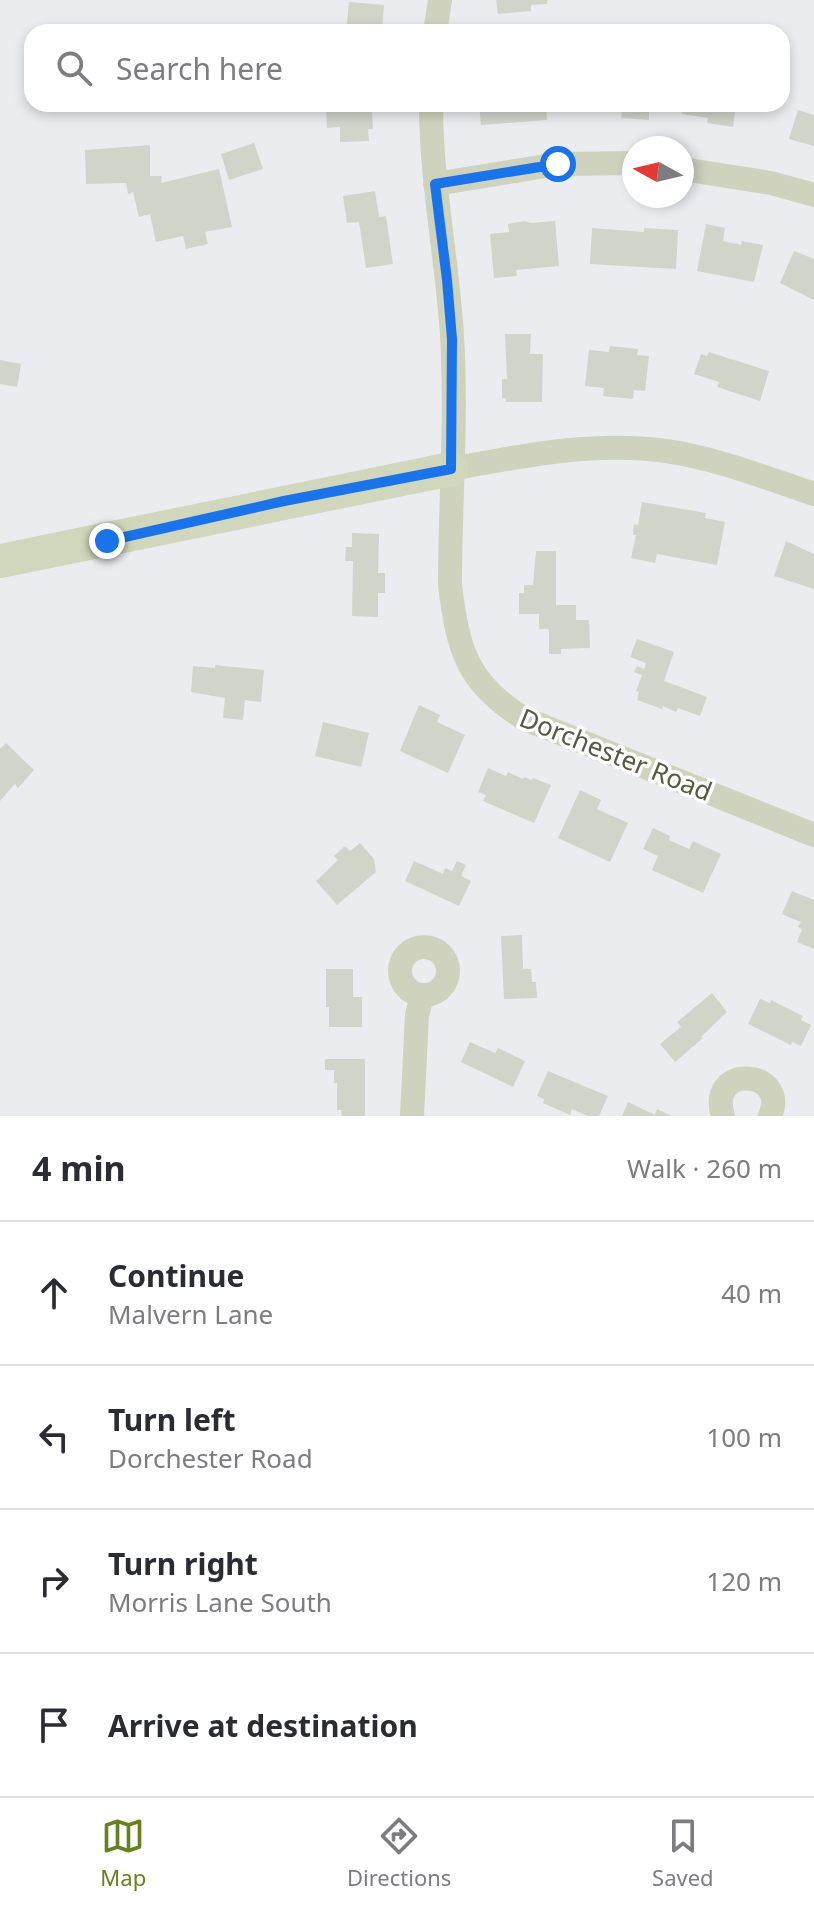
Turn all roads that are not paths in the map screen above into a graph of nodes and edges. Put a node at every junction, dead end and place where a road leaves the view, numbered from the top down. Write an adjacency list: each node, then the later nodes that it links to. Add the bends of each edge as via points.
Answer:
1 (440, 0): 2 (street)
2 (436, 24)
3 (431, 112): 6 (street, Dorchester Road)
4 (622, 163): 6 (street, via 558,164)
5 (694, 171): 7 (street)
6 (435, 184): 8 (street, Dorchester Road, via 452,339)
7 (814, 195)
8 (451, 469): 9 (street, via 565,449 665,451); 10 (street); 11 (street, Dorchester Road, via 450,585 455,623 479,683 525,719)
9 (814, 494)
10 (0, 561)
11 (814, 835)
12 (422, 996): 13 (street)
13 (412, 1116)
14 (723, 1116): 15 (street, via 721,1095 741,1078 755,1079 768,1089)
15 (770, 1116)

